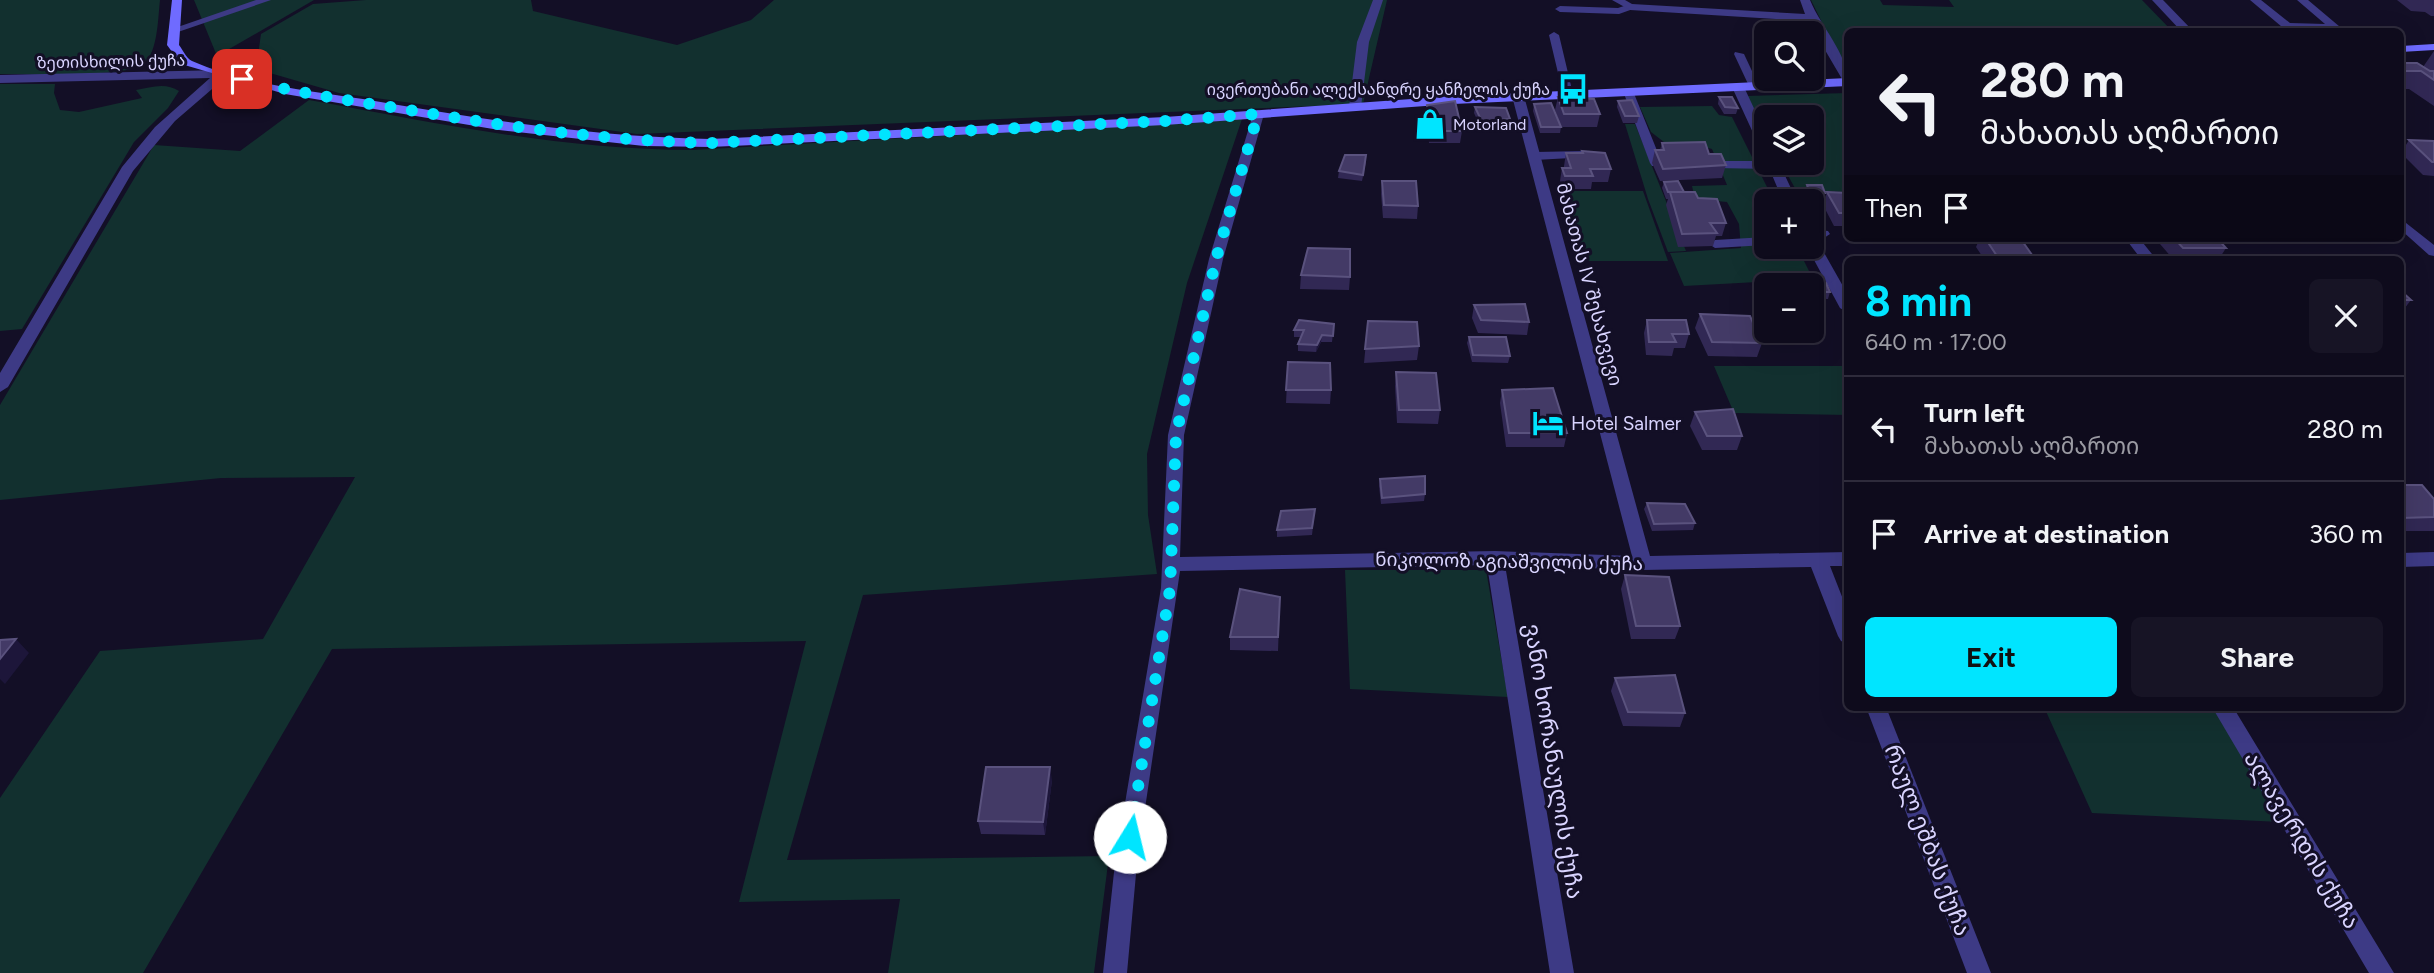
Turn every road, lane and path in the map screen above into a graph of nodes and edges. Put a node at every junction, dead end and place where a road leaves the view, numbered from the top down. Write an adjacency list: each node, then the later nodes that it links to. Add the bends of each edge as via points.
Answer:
1 (177, 0): 15 (main road)
2 (266, 0): 15 (lane)
3 (1378, 0): 30 (street, via 1363,42)
4 (1617, 0): 9 (street)
5 (1805, 0): 11 (street)
6 (2157, 0): 12 (street)
7 (2255, 0): 13 (lane)
8 (2302, 0): 14 (lane)
9 (1630, 7): 10 (lane, via 1619,11); 11 (street)
10 (1560, 9)
11 (1812, 18): 20 (street)
12 (2185, 28)
13 (2290, 28)
14 (2337, 28)
15 (173, 30): 21 (main road, via 173,45 185,62)
16 (1555, 36): 28 (lane)
17 (2434, 47): 18 (main road)
18 (2404, 49)
19 (1739, 54): 25 (lane)
20 (1844, 73)
21 (222, 74): 22 (street, ზეთისხილის ქუჩა); 31 (main road, via 285,90 499,126 644,142 710,143); 46 (street, via 178,108 141,150)
22 (0, 79)
23 (1844, 80): 24 (main road)
24 (1824, 82)
25 (1754, 86): 26 (main road)
26 (1738, 87): 27 (main road); 32 (street)
27 (1628, 91): 28 (main road); 35 (lane)
28 (1568, 94): 29 (main road)
29 (1518, 96): 30 (main road); 34 (street, მახათას IV შესახვევი)
30 (1355, 107): 31 (main road)
31 (1258, 114): 53 (street, via 1216,259 1176,435)
32 (1754, 122)
33 (1600, 155): 34 (lane)
34 (1535, 156): 52 (street, მახათას IV შესახვევი)
35 (1656, 163)
36 (1754, 164): 37 (lane)
37 (1717, 165)
38 (2404, 226): 42 (street)
39 (1754, 242): 41 (lane)
40 (2135, 242): 44 (street)
41 (1715, 244)
42 (2434, 252)
43 (1824, 254): 45 (street)
44 (2147, 256)
45 (1844, 299)
46 (0, 387)
47 (1495, 558): 52 (street, ნიკოლოზ აგიაშვილის ქუჩა); 53 (street, ნიკოლოზ აგიაშვილის ქუჩა); 58 (street, ვანო ხორანაულის ქუჩა)
48 (1818, 559): 49 (street, ნიკოლოზ აგიაშვილის ქუჩა); 52 (street, ნიკოლოზ აგიაშვილის ქუჩა); 54 (street)
49 (1844, 559)
50 (2434, 559): 51 (street)
51 (2404, 560)
52 (1643, 563)
53 (1171, 564): 57 (street, via 1126,863)
54 (1844, 626)
55 (1878, 711): 59 (street, რაულ ეშბას ქუჩა)
56 (2224, 711): 60 (street, ალავერდის ქუჩა)
57 (1115, 973)
58 (1562, 973)
59 (1979, 973)
60 (2382, 973)

